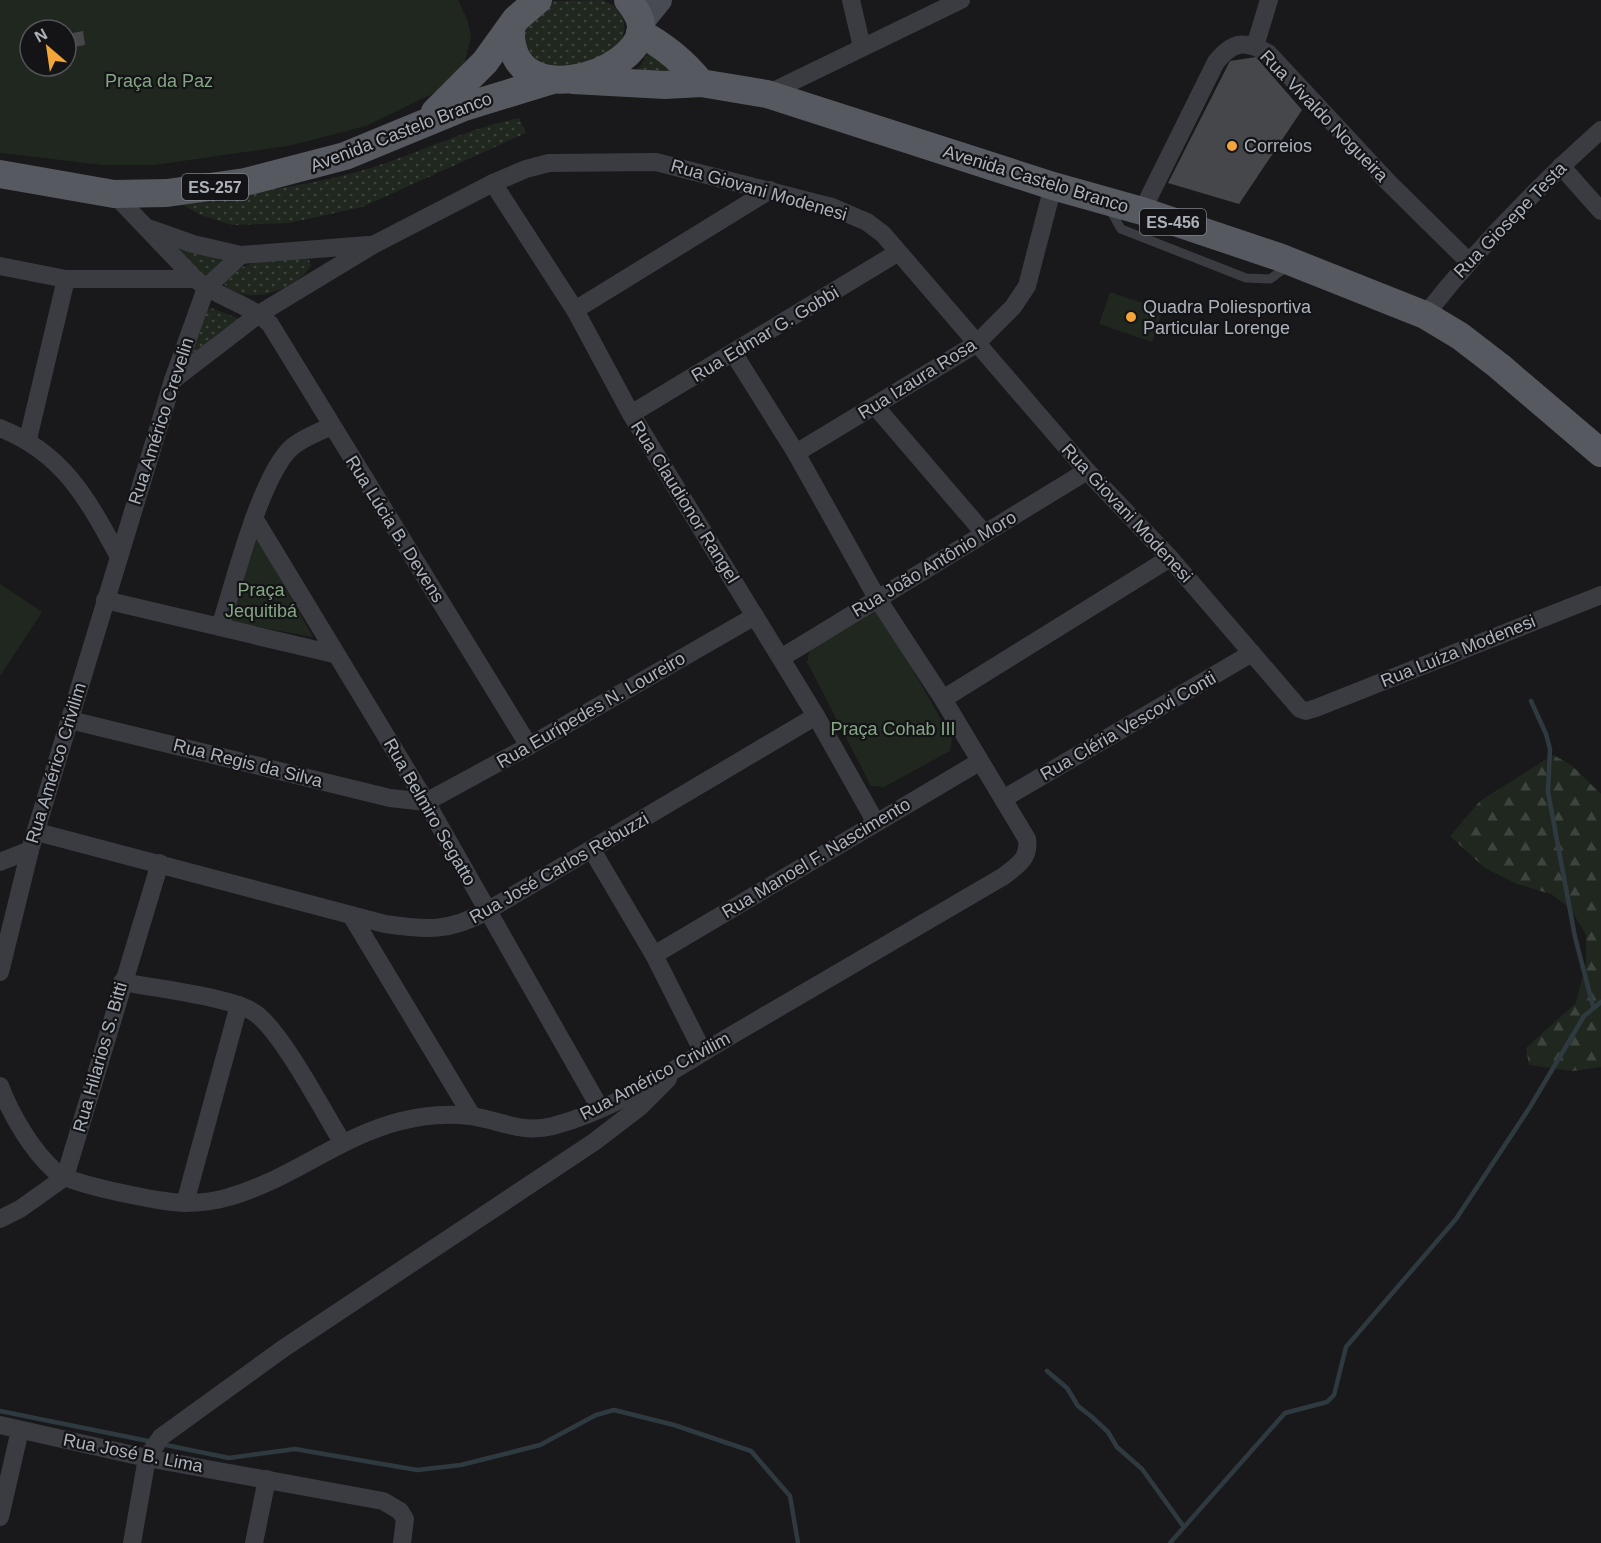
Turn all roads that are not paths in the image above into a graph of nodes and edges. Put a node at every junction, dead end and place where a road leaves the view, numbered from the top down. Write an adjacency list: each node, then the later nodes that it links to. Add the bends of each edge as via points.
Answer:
1 (659, 0): 6 (main road, ES-257)
2 (851, 0): 9 (street)
3 (961, 0): 9 (street)
4 (1269, 0): 8 (street)
5 (533, 1): 7 (main road, ES-257)
6 (636, 18): 10 (main road, ES-257, via 629,49 608,67); 11 (main road)
7 (511, 27): 10 (main road, via 511,46 520,63 537,76); 13 (main road, ES-257, via 485,62)
8 (1255, 46): 22 (street, Rua Vivaldo Nogueira, via 1239,44 1226,49 1216,62); 29 (street, Rua Vivaldo Nogueira, via 1268,53)
9 (862, 47): 12 (street)
10 (562, 80): 11 (main road, Avenida Castelo Branco, via 665,86); 13 (main road, Avenida Castelo Branco / ES-257, via 511,91)
11 (701, 82): 12 (main road, Avenida Castelo Branco / ES-456)
12 (767, 94): 18 (main road, Avenida Castelo Branco / ES-456)
13 (422, 124): 20 (main road, Avenida Castelo Branco / ES-257, via 345,156 268,177 167,193)
14 (1601, 130): 15 (street, Rua Giosepe Testa)
15 (1561, 166): 23 (street); 29 (street, Rua Giosepe Testa)
16 (0, 174): 20 (main road, Avenida Castelo Branco / ES-257)
17 (493, 183): 19 (street, Rua Giovani Modenesi, via 549,163 656,162); 25 (street, Rua Giovani Modenesi); 35 (street, Rua Claudionor Rangel)
18 (1053, 186): 21 (main road, Avenida Castelo Branco / ES-456); 38 (street, Rua Izaura Rosa, via 1027,286 1013,307)
19 (770, 190): 27 (street, Rua Giovani Modenesi, via 832,207 867,222 883,234); 35 (street)
20 (114, 194): 24 (street)
21 (1105, 200): 22 (main road, Avenida Castelo Branco / ES-456); 30 (lane, via 1121,229 1246,279 1270,279)
22 (1142, 211): 30 (main road, Avenida Castelo Branco / ES-456)
23 (1601, 211)
24 (147, 227): 28 (street, Rua Giovani Modenesi, via 193,244); 34 (street)
25 (373, 245): 26 (street, Rua Giovani Modenesi); 32 (street)
26 (306, 248): 28 (street, Rua Giovani Modenesi); 32 (street, via 319,259)
27 (897, 253): 38 (street, Rua Giovani Modenesi); 39 (street, Rua Edmar G. Gobbi)
28 (241, 255): 34 (street)
29 (1468, 261): 37 (street, Rua Giosepe Testa)
30 (1292, 262): 37 (main road, Avenida Castelo Branco / ES-456)
31 (0, 266): 33 (street)
32 (318, 277): 36 (street)
33 (66, 279): 34 (street); 45 (street)
34 (200, 283): 36 (street); 40 (street, Rua Américo Crevelin)
35 (574, 310): 42 (street, Rua Claudionor Rangel)
36 (259, 314): 40 (street); 43 (street, Rua Lúcia B. Devens, via 270,324)
37 (1425, 315): 47 (main road, Avenida Castelo Branco / ES-456, via 1499,366)
38 (976, 344): 41 (street, Rua Izaura Rosa); 48 (street, Rua Giovani Modenesi)
39 (734, 354): 42 (street, Rua Edmar G. Gobbi); 46 (street)
40 (173, 380): 51 (street, Rua Américo Crevelin)
41 (875, 406): 46 (street, Rua Izaura Rosa); 50 (street)
42 (631, 414): 56 (street, Rua Claudionor Rangel)
43 (332, 426): 49 (street, via 291,447 277,466); 65 (street, Rua Lúcia B. Devens)
44 (0, 428): 45 (street)
45 (28, 439): 51 (street, via 63,469 92,506)
46 (796, 453): 54 (street)
47 (1601, 453)
48 (1087, 471): 50 (street, Rua João Antônio Moro); 52 (street, Rua Giovani Modenesi)
49 (254, 518): 57 (street); 59 (street, Rua Belmiro Segatto)
50 (984, 533): 54 (street, Rua João Antônio Moro)
51 (118, 555): 55 (street, Rua Américo Crivilim)
52 (1170, 558): 58 (street, Rua Giovani Modenesi); 61 (street)
53 (1601, 595): 62 (street, Rua Luíza Modenesi)
54 (877, 598): 60 (street, Rua João Antônio Moro); 61 (street)
55 (105, 600): 57 (street); 64 (street, Rua Américo Crivilim)
56 (755, 616): 60 (street, Rua Claudionor Rangel); 65 (street, Rua Eurípedes N. Loureiro)
57 (220, 627): 59 (street)
58 (1252, 653): 62 (street, Rua Giovani Modenesi, via 1300,709); 67 (street, Rua Cléria Vescovi Conti)
59 (334, 654): 68 (street, Rua Belmiro Segatto)
60 (781, 658): 63 (street, Rua Claudionor Rangel)
61 (943, 699): 66 (street)
62 (1316, 708)
63 (816, 716): 69 (street, Rua Claudionor Rangel); 72 (street, Rua José Carlos Rebuzzi)
64 (70, 720): 68 (street, Rua Regis da Silva, via 390,798); 70 (street, Rua Américo Crivilim)
65 (529, 746): 68 (street, Rua Eurípedes N. Loureiro)
66 (979, 762): 67 (street); 69 (street, Rua Manoel F. Nascimento)
67 (1004, 799): 81 (street, Rua Américo Crivilim, via 1027,839 1028,854 1004,876)
68 (426, 802): 75 (street, Rua Belmiro Segatto)
69 (875, 821): 77 (street, Rua Manoel F. Nascimento)
70 (37, 832): 71 (street, Rua Américo Crivilim); 74 (street, Rua José Carlos Rebuzzi)
71 (30, 850): 73 (street); 78 (street, Rua Américo Crivilim)
72 (592, 850): 75 (street, Rua José Carlos Rebuzzi); 77 (street)
73 (0, 862)
74 (160, 863): 76 (street, Rua José Carlos Rebuzzi); 79 (street, Rua Hilarios S. Bitti)
75 (487, 911): 76 (street, Rua José Carlos Rebuzzi, via 445,929 385,924); 84 (street, Rua Belmiro Segatto)
76 (351, 915): 85 (street)
77 (654, 955): 81 (street)
78 (0, 972)
79 (122, 982): 80 (street); 87 (street, Rua Hilarios S. Bitti)
80 (239, 1005): 86 (street, via 256,1014 279,1040); 88 (street)
81 (703, 1052): 82 (street, Rua Américo Crivilim)
82 (679, 1067): 84 (street, Rua Américo Crivilim); 92 (street, via 641,1106 594,1142 284,1348 168,1431)
83 (0, 1086): 87 (street, via 23,1131)
84 (600, 1108): 85 (street, Rua Américo Crivilim, via 553,1126 530,1130)
85 (472, 1116): 86 (street, Rua Américo Crivilim, via 438,1114 400,1121)
86 (342, 1142): 88 (street, Rua Américo Crivilim, via 261,1185 227,1198)
87 (65, 1178): 88 (street, Rua Américo Crivilim); 89 (street)
88 (185, 1203)
89 (0, 1219)
90 (0, 1425): 91 (street, Rua José B. Lima)
91 (20, 1430): 92 (street, Rua José B. Lima); 94 (street)
92 (147, 1458): 93 (street, Rua José B. Lima); 96 (street)
93 (267, 1479): 95 (street, Rua José B. Lima, via 383,1501 405,1520); 97 (street)
94 (0, 1517)
95 (404, 1535)
96 (132, 1543)
97 (254, 1543)

